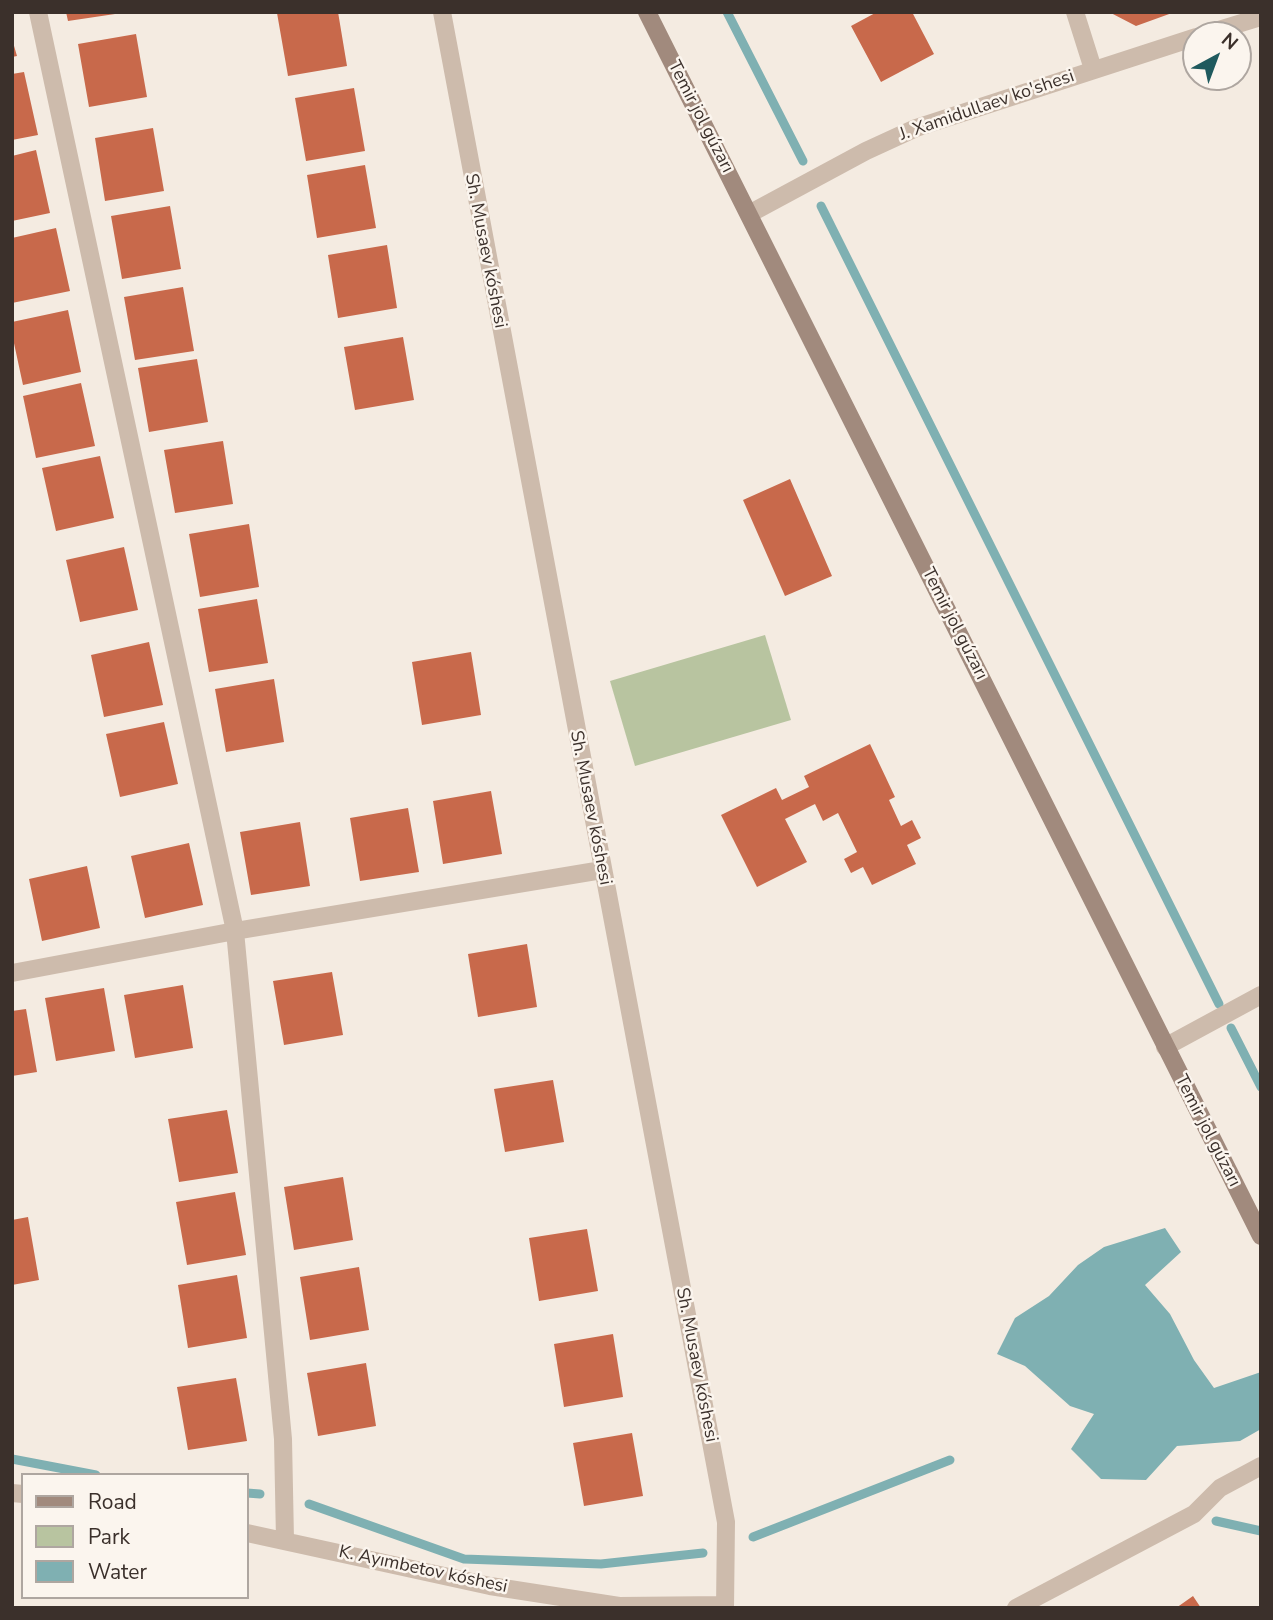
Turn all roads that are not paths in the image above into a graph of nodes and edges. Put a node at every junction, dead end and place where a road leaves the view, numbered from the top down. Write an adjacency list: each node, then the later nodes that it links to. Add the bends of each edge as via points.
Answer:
1 (38, 12): 9 (street)
2 (442, 12): 8 (street, Sh. Musaev kóshesi)
3 (647, 12): 7 (street, Temir jol gúzarı)
4 (1076, 12): 6 (street)
5 (1182, 41): 6 (street, J. Xamidullaev ko'shesi)
6 (1093, 69): 7 (street, J. Xamidullaev ko'shesi, via 916,128)
7 (749, 215): 12 (street, Temir jol gúzarı)
8 (602, 870): 9 (street); 17 (street, Sh. Musaev kóshesi, via 726,1522)
9 (235, 931): 10 (street); 16 (street, via 283,1439)
10 (12, 973)
11 (1261, 995): 12 (street)
12 (1165, 1047): 13 (street, Temir jol gúzarı)
13 (1261, 1236)
14 (1261, 1466): 19 (street, via 1220,1488 1194,1514)
15 (248, 1534): 16 (street, K. Ayımbetov kóshesi)
16 (285, 1540): 18 (street, K. Ayımbetov kóshesi, via 490,1586)
17 (725, 1606): 18 (street, K. Ayımbetov kóshesi)
18 (648, 1607)
19 (1016, 1608)

